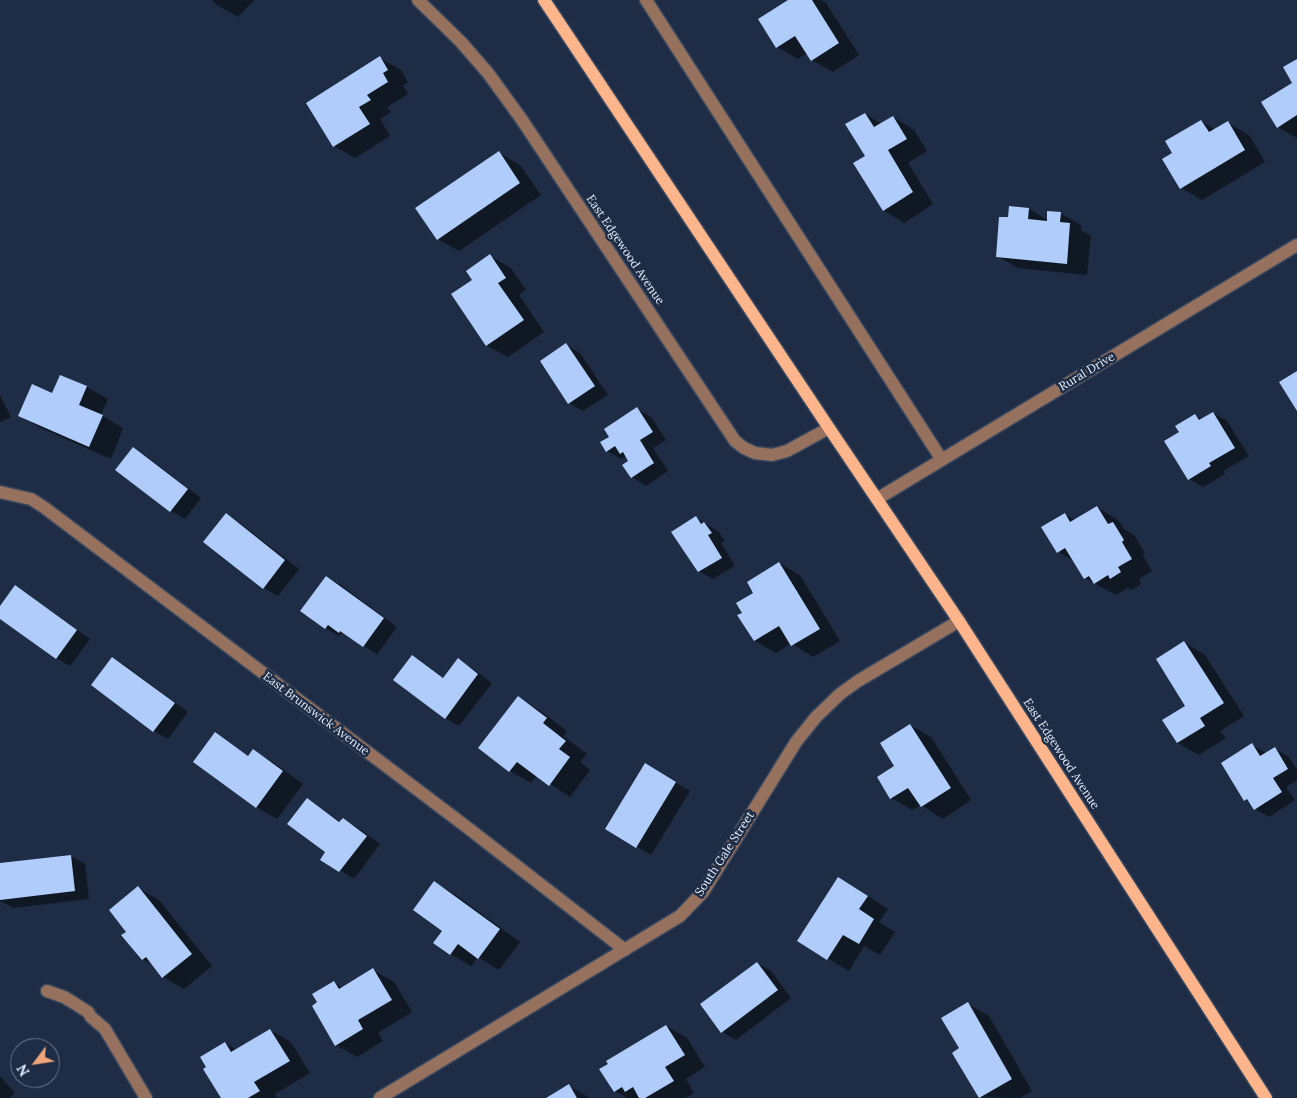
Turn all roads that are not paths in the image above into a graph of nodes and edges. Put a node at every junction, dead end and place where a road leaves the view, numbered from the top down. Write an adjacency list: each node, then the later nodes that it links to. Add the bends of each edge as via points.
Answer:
1 (418, 0): 5 (street, East Edgewood Avenue, via 462,42 522,120 735,441 755,453 772,455 787,451)
2 (544, 0): 5 (main road, East Edgewood Avenue)
3 (646, 0): 6 (street)
4 (1297, 245): 6 (street, Rural Drive)
5 (829, 428): 8 (main road, East Edgewood Avenue)
6 (942, 460): 8 (street, Rural Drive)
7 (0, 492): 10 (street, East Brunswick Avenue, via 31,499 45,508)
8 (877, 499): 9 (main road, East Edgewood Avenue)
9 (959, 621): 10 (street, South Gale Street, via 858,681 831,702 801,734 694,902 669,924); 14 (main road, East Edgewood Avenue)
10 (625, 950): 13 (street, South Gale Street)
11 (47, 991): 12 (street, via 88,1012 105,1029)
12 (146, 1098)
13 (380, 1098)
14 (1266, 1098)

